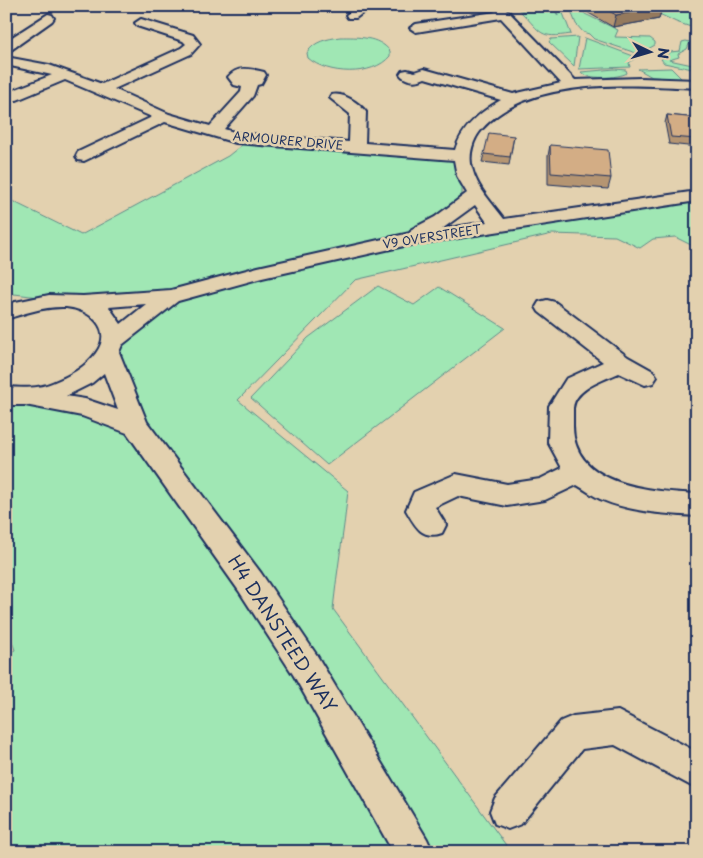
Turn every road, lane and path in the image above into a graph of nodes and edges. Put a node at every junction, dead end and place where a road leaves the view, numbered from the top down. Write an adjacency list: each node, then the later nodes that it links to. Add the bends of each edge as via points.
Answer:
1 (366, 6): 3 (street)
2 (500, 10): 6 (street); 12 (street)
3 (352, 15)
4 (141, 23): 14 (street, via 188,38 193,44 186,51)
5 (61, 24): 7 (street, via 46,20)
6 (416, 28)
7 (6, 47)
8 (6, 61): 10 (street, ARMOURER DRIVE)
9 (408, 74): 17 (street, via 416,77 424,73)
10 (65, 75): 14 (street, ARMOURER DRIVE); 15 (street)
11 (250, 83): 19 (street, via 248,93)
12 (570, 84): 13 (street); 17 (street)
13 (697, 84)
14 (102, 89): 18 (street, ARMOURER DRIVE)
15 (6, 97)
16 (337, 98): 20 (street, via 358,112)
17 (513, 99): 22 (street, via 476,125 467,138)
18 (164, 117): 19 (street, ARMOURER DRIVE); 21 (street)
19 (213, 132): 20 (street, ARMOURER DRIVE, via 248,140)
20 (358, 148): 22 (street, ARMOURER DRIVE)
21 (84, 156)
22 (462, 156): 23 (street, via 463,167)
23 (477, 194): 25 (street); 26 (street, via 442,221)
24 (688, 197): 25 (street, V9 OVERSTREET)
25 (500, 226): 26 (street, V9 OVERSTREET)
26 (404, 240): 28 (street, V9 OVERSTREET)
27 (6, 293): 29 (street)
28 (171, 296): 29 (street, V9 OVERSTREET); 32 (street, V9 OVERSTREET)
29 (73, 301): 31 (street, via 42,301); 32 (street, H4 DANSTEED WAY, via 96,309 107,318 112,329)
30 (547, 307): 33 (street)
31 (6, 312)
32 (110, 347): 35 (street, V9 OVERSTREET, via 96,368 76,382 51,392); 36 (street, H4 DANSTEED WAY)
33 (620, 363): 34 (street); 37 (street, via 574,385 561,406 561,442)
34 (645, 377)
35 (15, 397): 36 (street, via 85,408)
36 (136, 426): 42 (street, H4 DANSTEED WAY, via 250,582 305,665)
37 (577, 472): 38 (street, via 610,491 654,502); 39 (street, via 545,489 507,494 456,485 424,500 420,510)
38 (697, 505)
39 (432, 525)
40 (697, 771): 41 (street, via 618,728 573,733)
41 (508, 811)
42 (414, 852)

